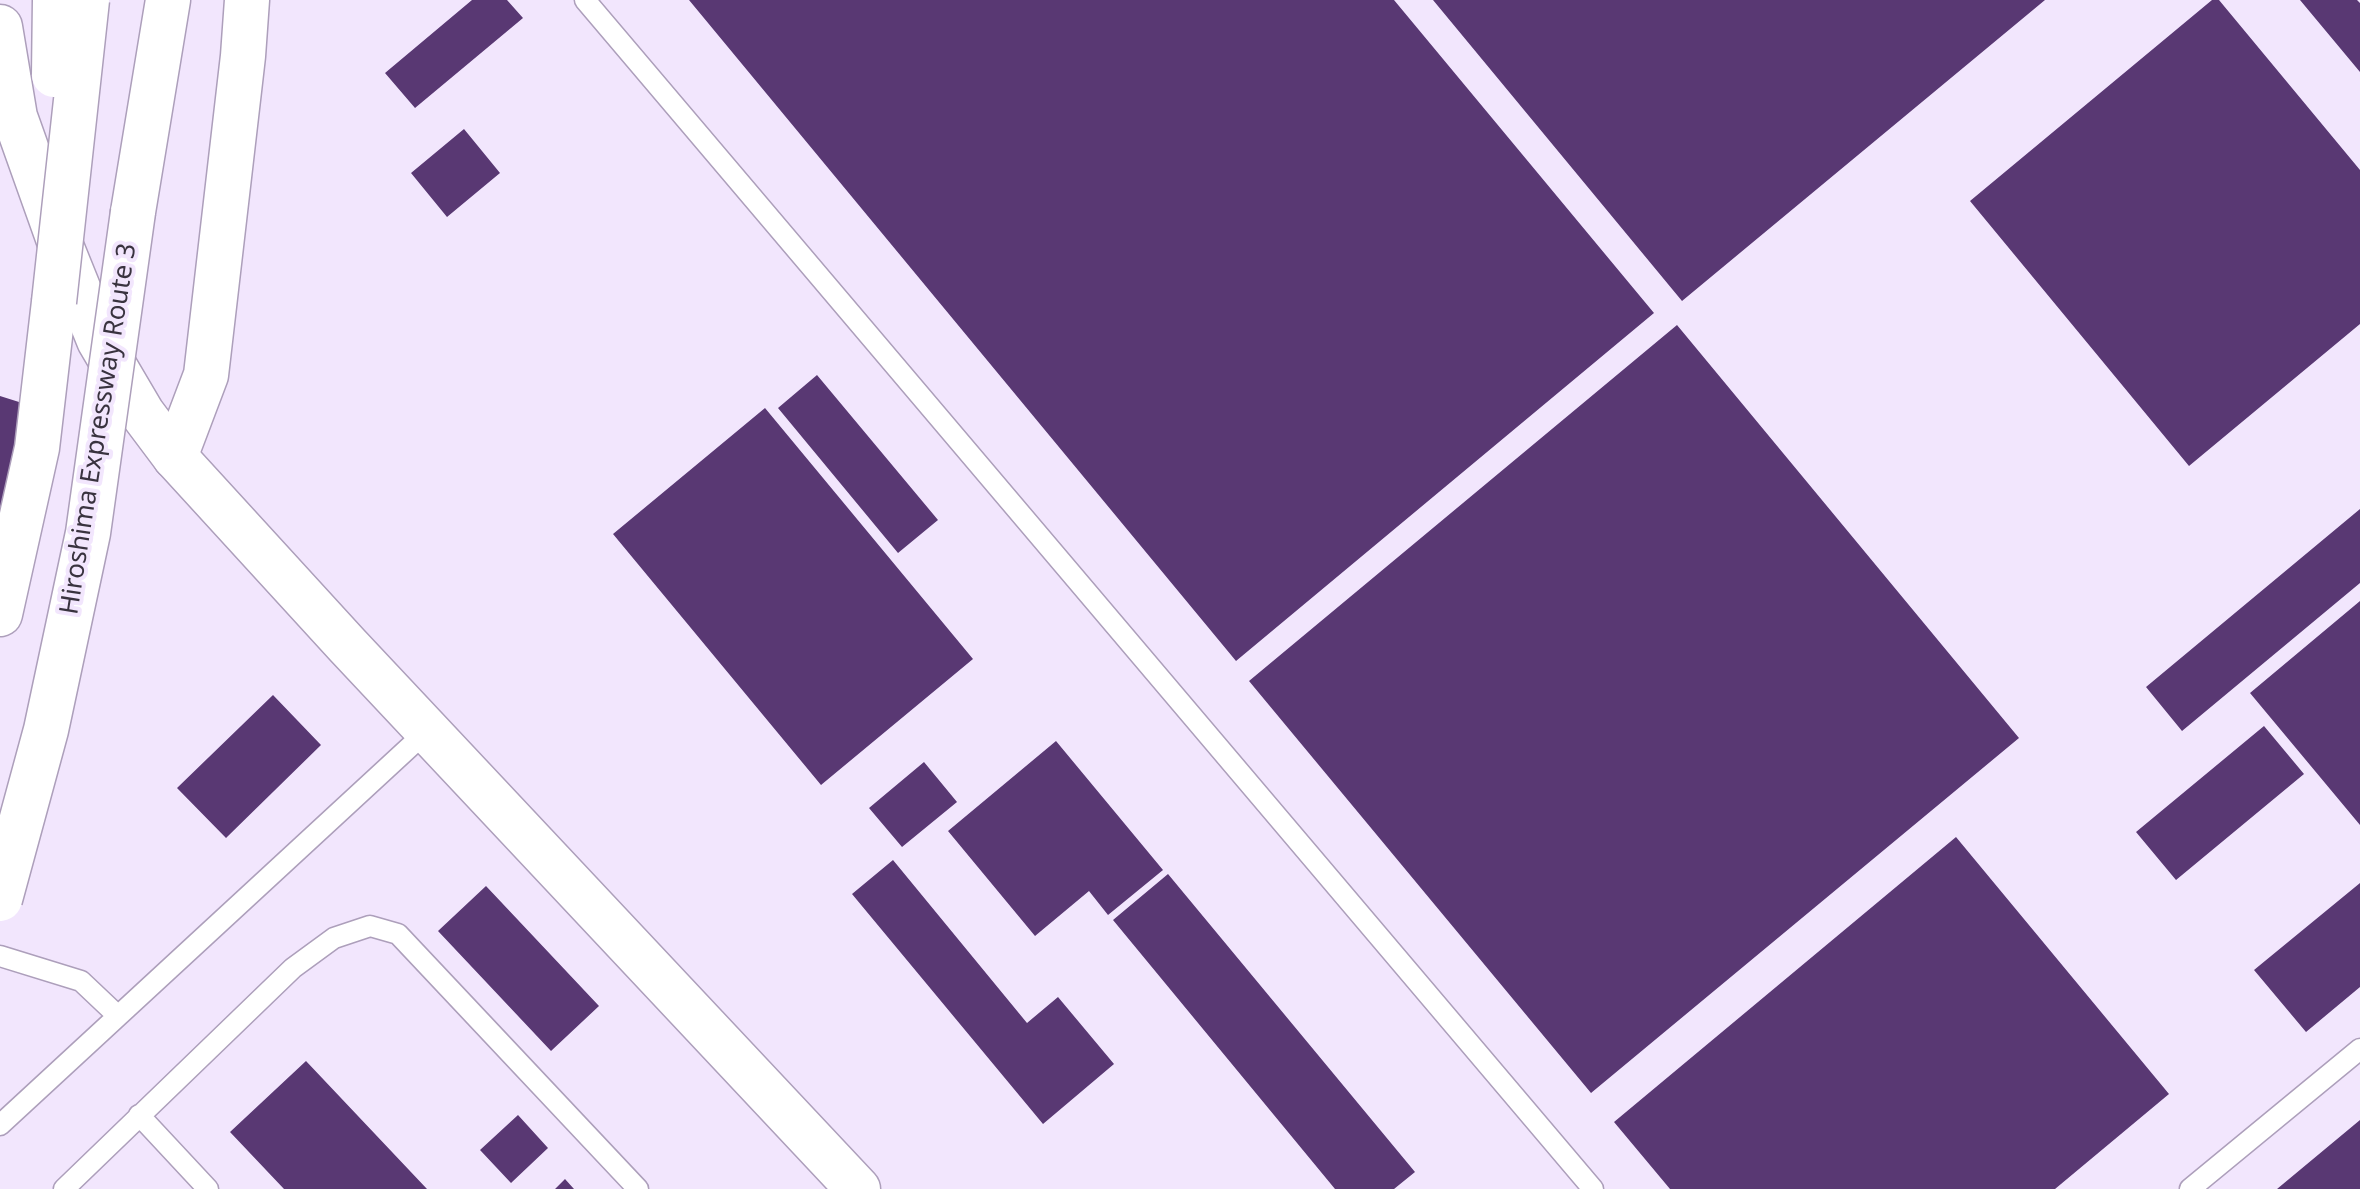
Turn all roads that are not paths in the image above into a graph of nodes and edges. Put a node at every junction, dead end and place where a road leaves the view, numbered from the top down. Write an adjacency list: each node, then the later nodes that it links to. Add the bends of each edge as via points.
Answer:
1 (55, 0): 9 (main road, bridge)
2 (87, 0): 9 (main road, bridge)
3 (147, 0): 8 (main road, Hiroshima Expressway Route 3)
4 (168, 0): 8 (main road)
5 (247, 0): 10 (main road, via 206,375)
6 (585, 0): 23 (lane)
7 (0, 27): 10 (main road, via 15,117 66,260 99,340)
8 (133, 212): 13 (main road, Hiroshima Expressway Route 3, bridge, via 88,533 46,730)
9 (54, 302): 11 (main road, via 37,448)
10 (175, 457): 12 (main road)
11 (0, 614)
12 (427, 731): 15 (lane); 22 (main road)
13 (0, 899)
14 (0, 956): 15 (lane, via 81,981)
15 (118, 1016): 18 (lane)
16 (2360, 1049): 24 (lane)
17 (139, 1115): 19 (lane); 20 (lane); 21 (lane, via 293,968 334,938 370,926 398,934)
18 (0, 1125)
19 (64, 1189)
20 (208, 1189)
21 (638, 1189)
22 (858, 1189)
23 (1593, 1189)
24 (2190, 1189)

